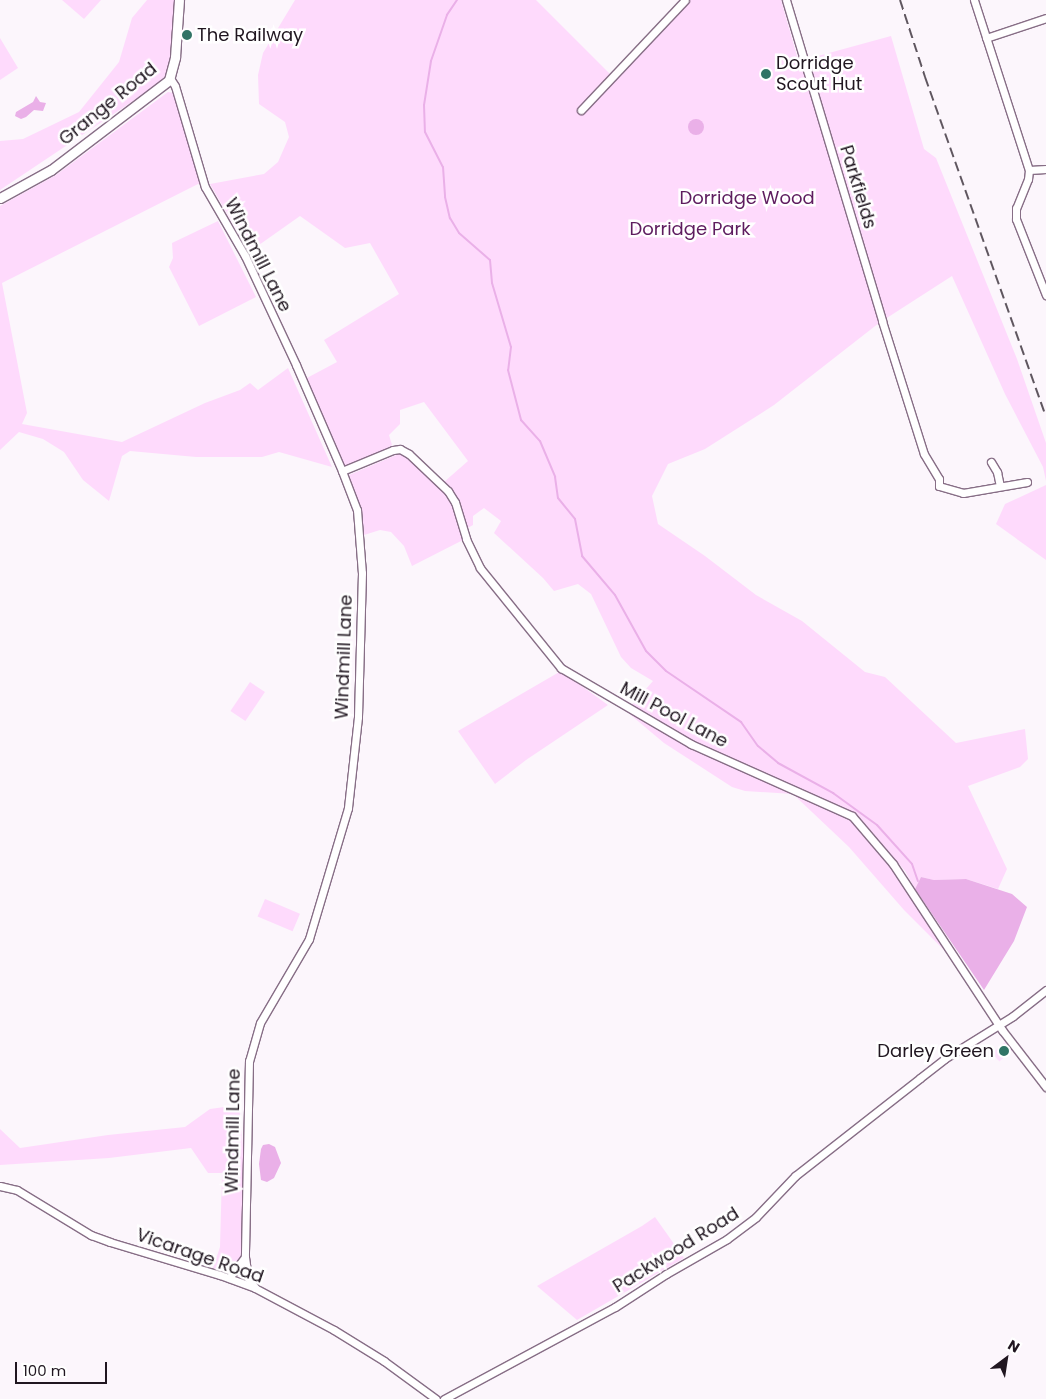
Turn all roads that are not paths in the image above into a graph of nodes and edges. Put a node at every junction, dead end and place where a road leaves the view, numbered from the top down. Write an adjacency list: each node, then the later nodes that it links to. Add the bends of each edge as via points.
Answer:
1 (179, 0): 7 (main road, Grange Road, via 175,57)
2 (685, 0): 8 (street)
3 (786, 0): 16 (street, Parkfields, via 882,321 939,486 963,493)
4 (974, 0): 6 (street)
5 (1046, 18): 6 (street)
6 (986, 38): 10 (street)
7 (170, 78): 11 (main road, Grange Road, via 51,170); 14 (street, Windmill Lane, via 206,187 245,256)
8 (581, 110)
9 (1046, 169): 10 (street)
10 (1029, 170): 12 (street, via 1016,208 1016,219)
11 (0, 198)
12 (1046, 295)
13 (990, 462): 16 (street, via 997,472)
14 (342, 471): 18 (street, Mill Pool Lane, via 393,450 400,449 409,454 448,491 480,568 562,668 691,744 852,816 893,864); 21 (street, Windmill Lane, via 357,510 362,573 358,717 348,808 309,939 260,1023 249,1061)
15 (1027, 482): 16 (street, Parkfields)
16 (1000, 486)
17 (1046, 990): 18 (street, Packwood Road)
18 (999, 1025): 19 (street, Mill Pool Lane); 27 (street, Packwood Road, via 944,1059 795,1176 756,1217 727,1239 614,1307)
19 (1046, 1087)
20 (0, 1186): 22 (street, Vicarage Road, via 17,1190 104,1240)
21 (245, 1257): 22 (street); 23 (street, Windmill Lane, via 248,1278)
22 (229, 1278): 23 (street, Vicarage Road)
23 (255, 1288): 24 (street, Vicarage Road, via 334,1330)
24 (424, 1391): 25 (street); 26 (street, Vicarage Road)
25 (424, 1399)
26 (436, 1399)
27 (444, 1399)

